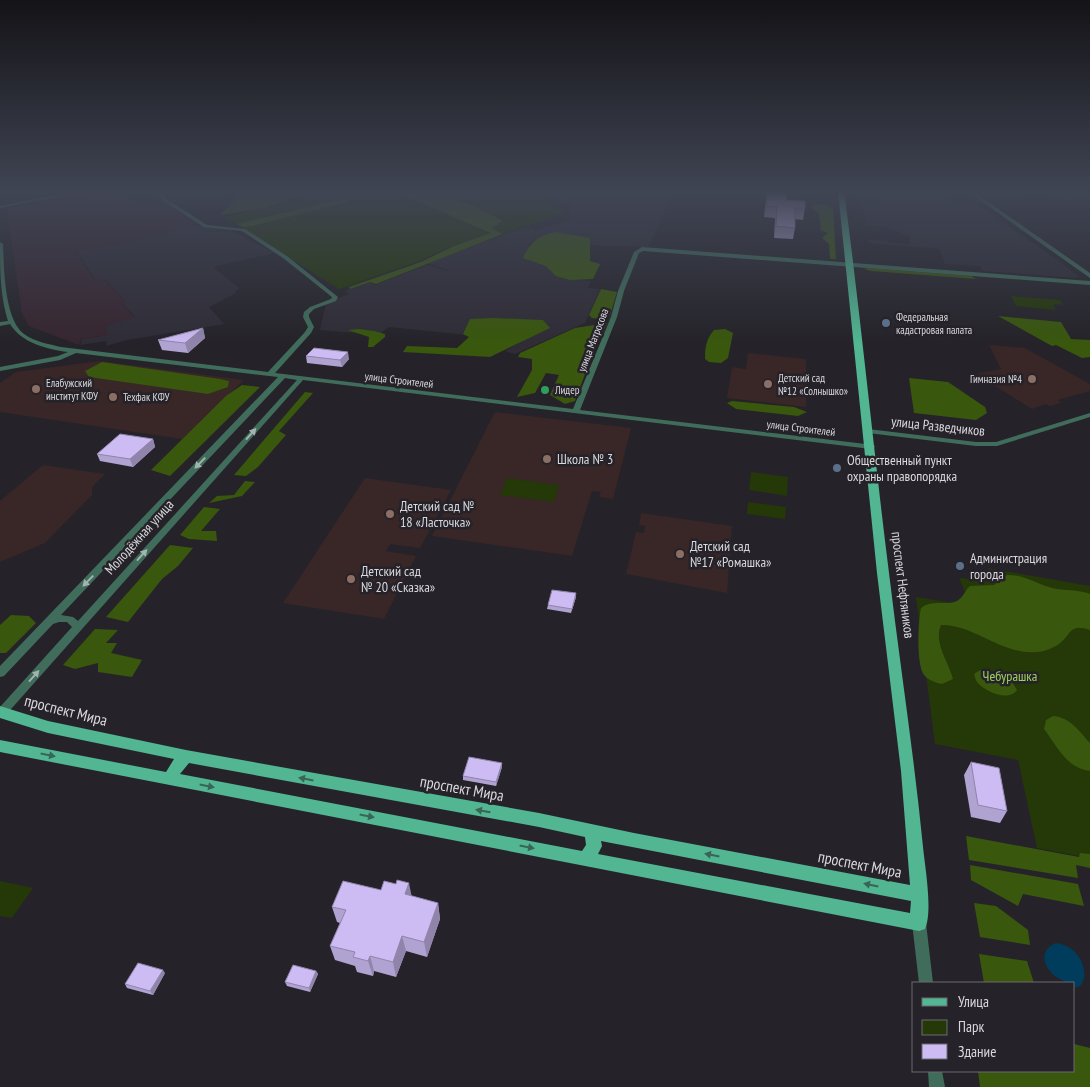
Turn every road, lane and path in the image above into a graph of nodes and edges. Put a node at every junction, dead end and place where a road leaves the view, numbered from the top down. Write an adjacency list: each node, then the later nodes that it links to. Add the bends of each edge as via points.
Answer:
1 (261, 242): 14 (street, via 334,296 334,300 306,313 311,327 308,334)
2 (848, 242): 6 (main road, проспект Нефтяников)
3 (1041, 242): 7 (street)
4 (0, 244): 5 (street)
5 (0, 248): 9 (street)
6 (851, 265): 8 (street); 19 (street, улица Матросова, via 642,249 637,252 629,269 614,317); 21 (main road, проспект Нефтяников)
7 (1090, 276)
8 (1090, 283)
9 (3, 299): 10 (street)
10 (11, 322): 11 (street); 12 (street, улица Строителей, via 25,338)
11 (0, 324)
12 (74, 352): 13 (street, via 60,358); 14 (street, улица Строителей)
13 (0, 368)
14 (269, 375): 15 (street, улица Строителей)
15 (282, 377): 16 (street, улица Строителей); 23 (street, Молодёжная улица, one-way to 23)
16 (300, 379): 17 (street, улица Строителей); 24 (street, Молодёжная улица, one-way to 16)
17 (495, 402): 18 (street); 19 (street, улица Строителей)
18 (491, 410)
19 (576, 411): 22 (street, улица Строителей)
20 (1090, 415): 21 (street, улица Разведчиков, via 990,444)
21 (868, 431): 22 (main road, проспект Нефтяников)
22 (871, 447): 32 (main road, проспект Нефтяников)
23 (48, 623): 24 (street, via 64,618 73,620); 25 (street, Молодёжная улица)
24 (78, 627): 26 (street, Молодёжная улица, one-way to 24)
25 (0, 674)
26 (0, 713): 28 (main road, проспект Мира, via 48,727)
27 (0, 746): 29 (main road, one-way to 29)
28 (186, 756): 29 (main road, via 174,769); 30 (main road, проспект Мира, one-way to 28)
29 (172, 779): 31 (main road, one-way to 31)
30 (592, 832): 31 (main road, via 594,846); 32 (main road, проспект Мира, one-way to 30)
31 (586, 859): 33 (main road)
32 (919, 895): 33 (main road, проспект Нефтяников)
33 (919, 923): 34 (street, проспект Нефтяников)
34 (926, 982)
35 (935, 1072): 36 (street)
36 (937, 1087)

